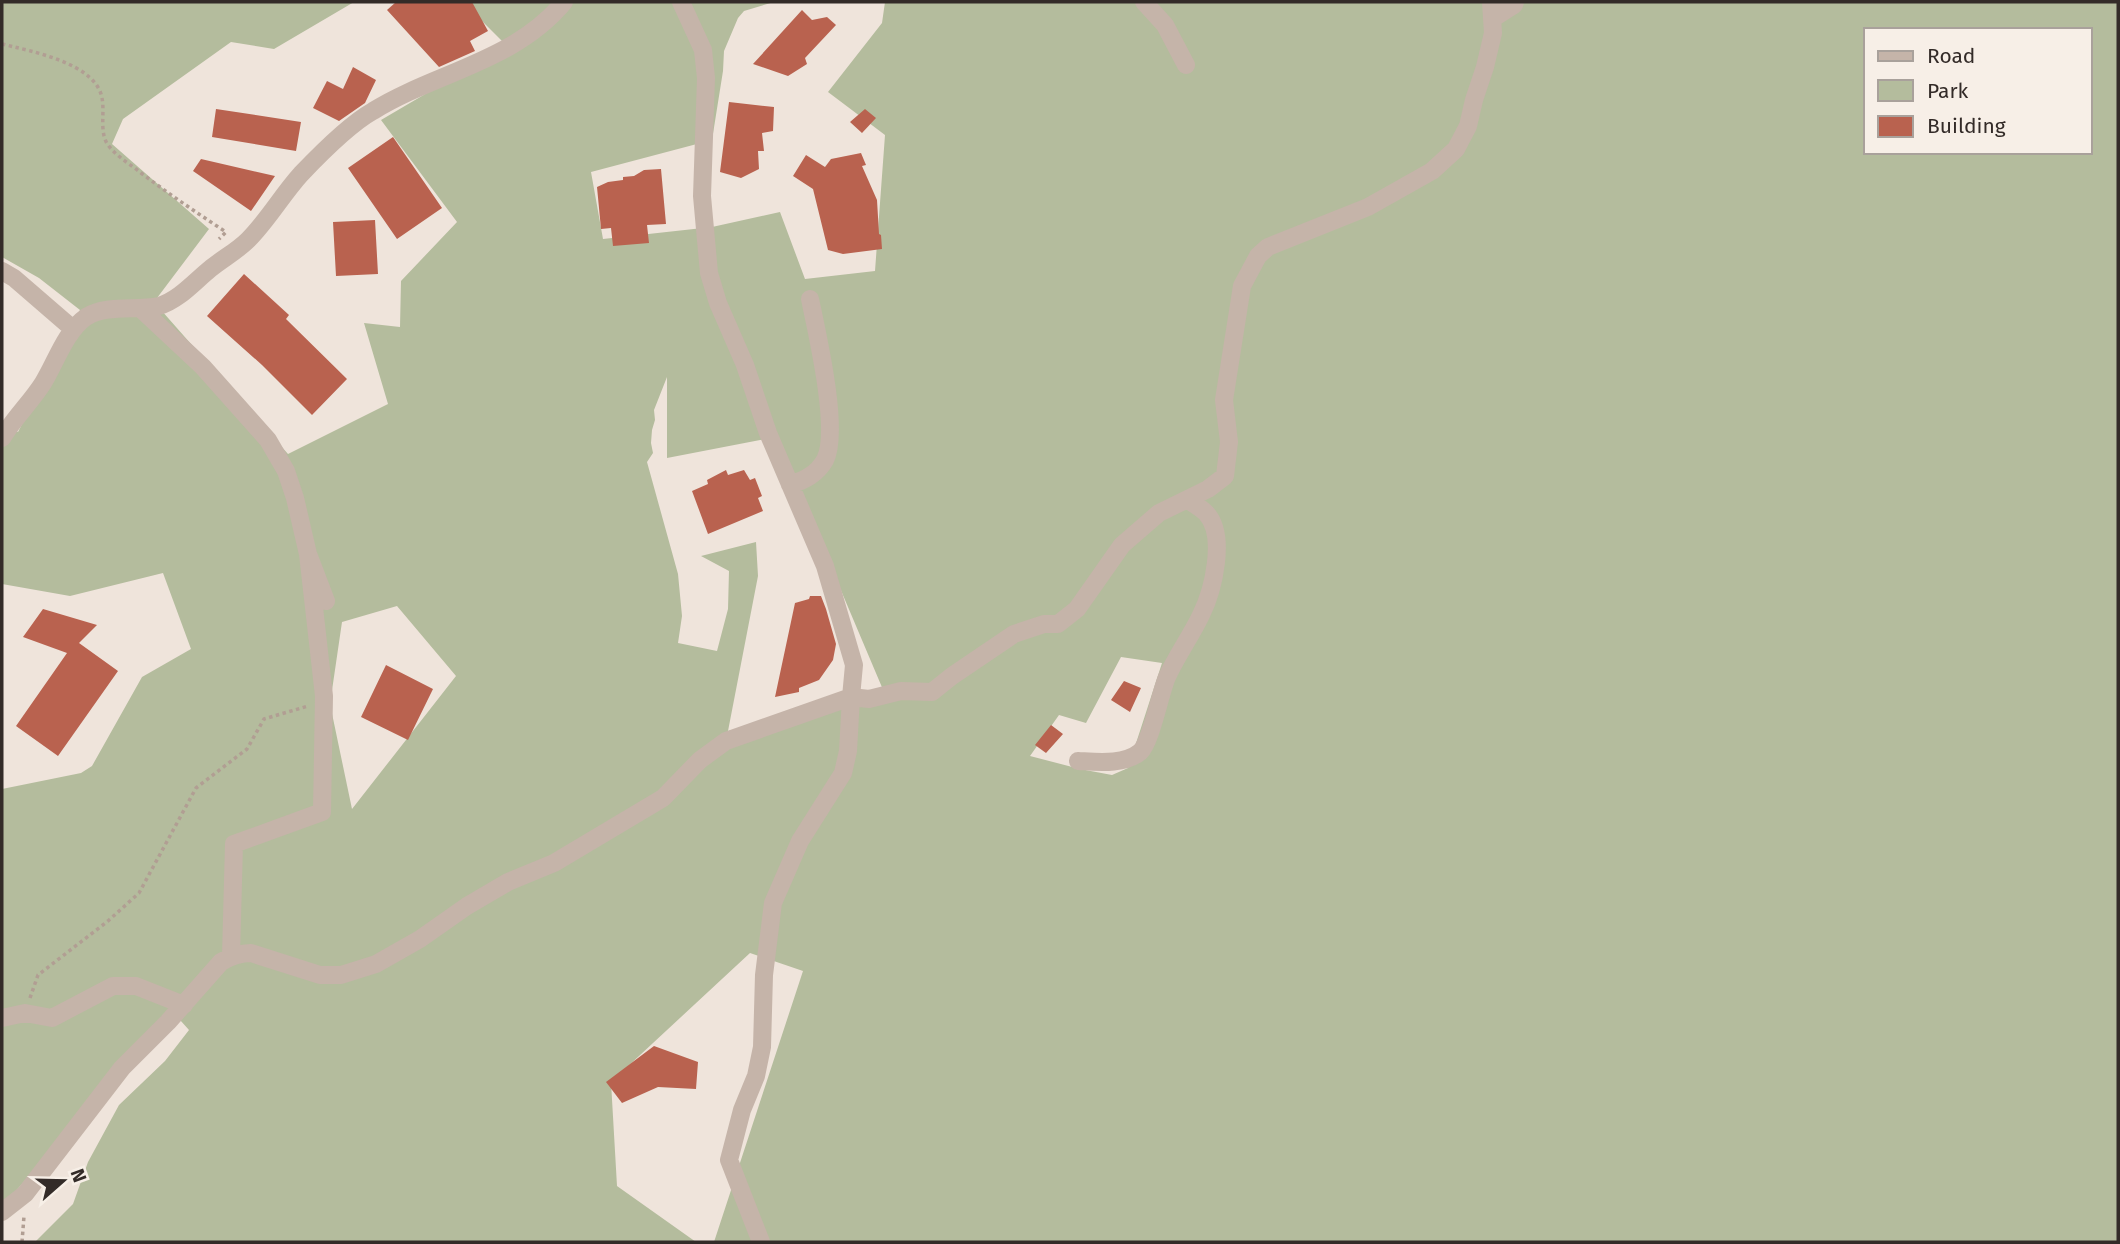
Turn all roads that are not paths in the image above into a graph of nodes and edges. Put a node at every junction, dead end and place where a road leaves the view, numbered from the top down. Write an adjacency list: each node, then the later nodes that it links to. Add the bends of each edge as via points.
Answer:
1 (564, 2): 9 (street, via 530,34 492,57 371,111 301,174 247,241 176,298)
2 (681, 2): 12 (street, via 703,50 706,78 702,196 709,273)
3 (1144, 2): 6 (street, via 1165,25)
4 (1515, 2): 5 (street)
5 (1492, 10): 13 (street, via 1493,33 1485,67 1468,126 1456,149 1432,171 1368,207 1280,241 1258,256 1242,286 1224,400 1229,442 1225,476)
6 (1186, 65)
7 (2, 271): 10 (street)
8 (810, 299): 12 (street, via 828,400 829,448 816,472)
9 (141, 309): 10 (street, via 94,313); 14 (street, via 203,367 268,440 286,471)
10 (73, 329): 11 (street, via 42,385)
11 (2, 438)
12 (790, 485): 16 (street, via 825,566 841,618 854,665)
13 (1188, 500): 16 (street, via 1158,513 1122,545 1077,609 1058,624 1014,634 932,692); 17 (street, via 1207,513 1217,536 1211,587 1201,615 1167,678 1143,750 1128,760)
14 (308, 554): 15 (street); 18 (street, via 324,701 322,812 234,844)
15 (326, 601)
16 (851, 697): 18 (street, via 726,741 663,798 554,863 467,906 376,964 341,975 320,975 251,953); 22 (street, via 843,773 800,841 773,903 762,1047 729,1160)
17 (1078, 761)
18 (231, 956): 19 (street, via 212,970)
19 (184, 1005): 20 (street, via 136,986 113,986 51,1018 25,1013); 21 (street, via 122,1068 25,1194)
20 (2, 1018)
21 (2, 1212)
22 (761, 1242)

